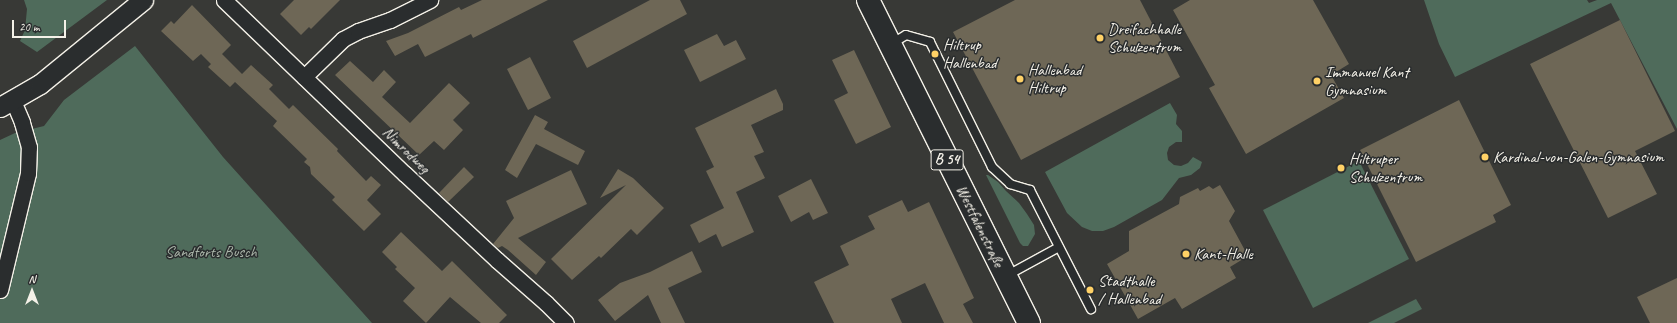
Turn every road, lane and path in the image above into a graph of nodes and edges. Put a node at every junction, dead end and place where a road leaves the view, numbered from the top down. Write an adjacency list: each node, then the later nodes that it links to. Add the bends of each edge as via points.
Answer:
1 (143, 0): 7 (street, via 40,84)
2 (224, 0): 6 (street, Nimrodweg)
3 (430, 0): 6 (street, via 343,39)
4 (868, 0): 5 (main road, Westfalenstraße / B 54)
5 (890, 44): 8 (lane, via 906,36 930,42 992,167 1010,184 1030,190); 9 (main road, Westfalenstraße / B 54)
6 (304, 77): 12 (street, Nimrodweg, via 415,184)
7 (6, 104): 10 (street, via 22,122 29,147 28,173)
8 (1059, 247): 9 (lane); 11 (lane)
9 (1005, 276): 13 (main road, Westfalenstraße / B 54)
10 (0, 290)
11 (1091, 309)
12 (566, 323)
13 (1029, 323)

